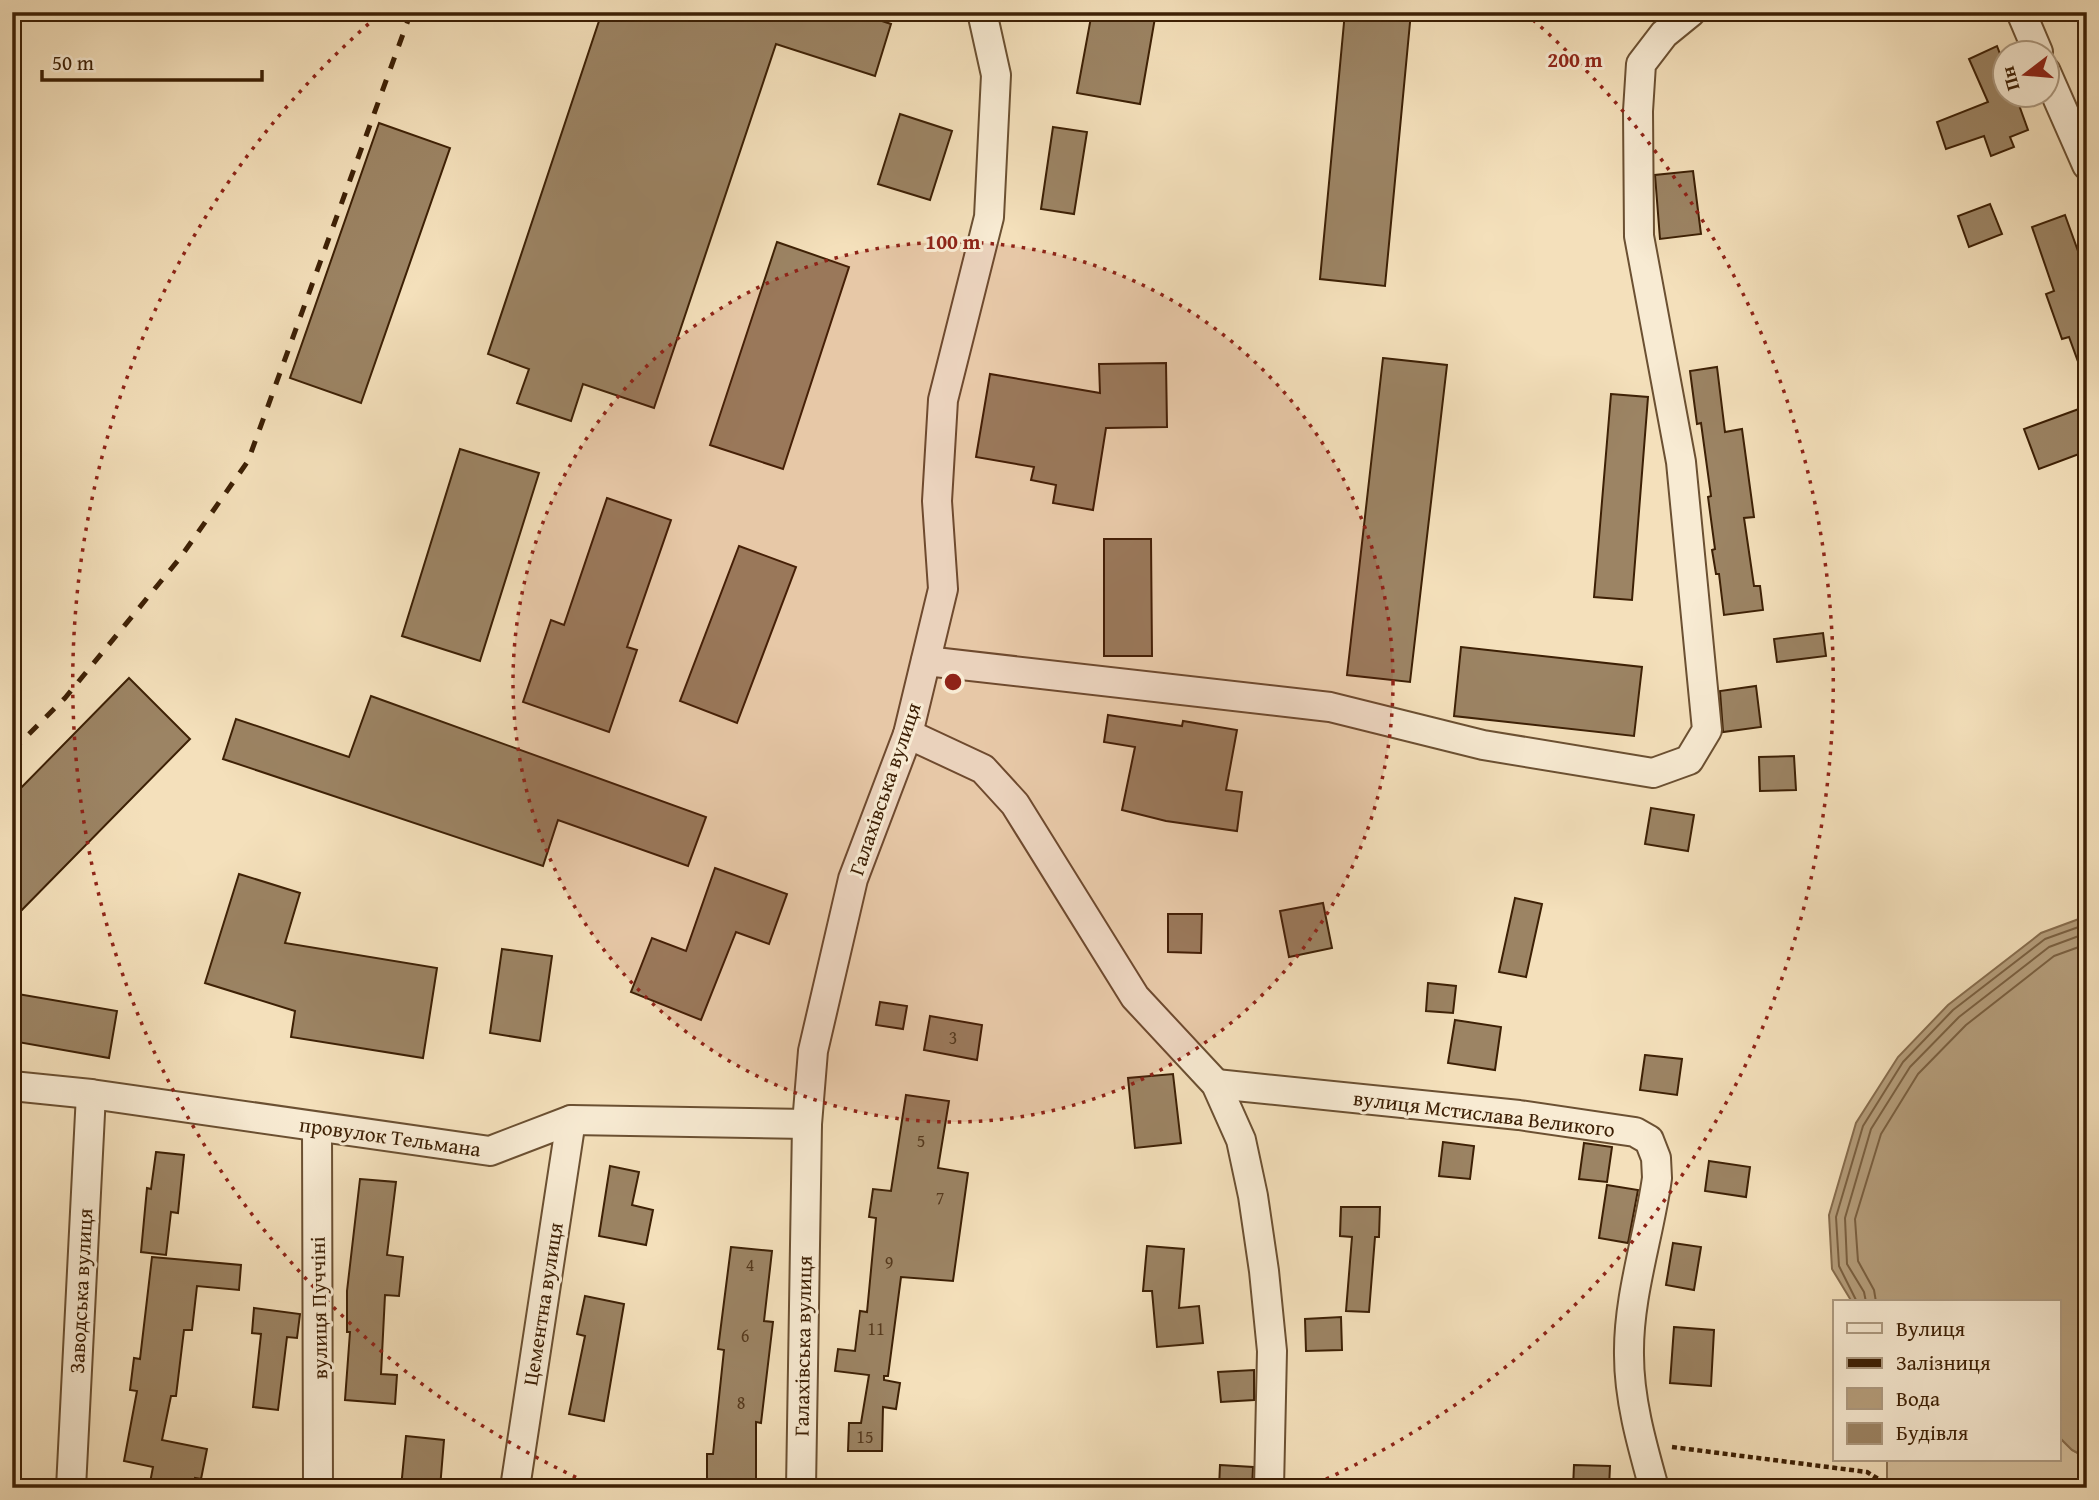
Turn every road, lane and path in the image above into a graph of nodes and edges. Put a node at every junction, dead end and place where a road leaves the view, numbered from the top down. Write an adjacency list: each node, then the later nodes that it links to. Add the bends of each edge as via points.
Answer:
1 (982, 12): 7 (street, Галахівська вулиця, via 996,75 989,217 943,400 937,501 943,589)
2 (1691, 12): 7 (street, via 1664,34 1641,64 1638,111 1639,236 1681,462 1707,730 1689,760 1653,774 1483,746 1330,707)
3 (2021, 12): 4 (street)
4 (2032, 38)
5 (2060, 102): 6 (street)
6 (2084, 153)
7 (926, 661): 8 (street, Галахівська вулиця)
8 (908, 734): 9 (street, via 983,769 1015,804 1135,997); 13 (street, Галахівська вулиця, via 853,879 813,1051)
9 (1216, 1084): 15 (street, вулиця Мстислава Великого, via 1519,1115 1635,1132 1649,1140 1657,1178 1629,1355); 20 (street, via 1241,1140 1264,1271 1272,1351)
10 (12, 1086): 11 (street, провулок Тельмана)
11 (91, 1094): 14 (street, провулок Тельмана); 16 (street, Заводська вулиця)
12 (571, 1120): 13 (street, провулок Тельмана); 14 (street, провулок Тельмана, via 490,1151); 18 (street, Цементна вулиця)
13 (807, 1124): 19 (street, Галахівська вулиця)
14 (317, 1128): 17 (street, вулиця Пуччіні)
15 (1642, 1443): 21 (street, вулиця Мстислава Великого); 22 (path, via 1867,1472)
16 (71, 1488)
17 (318, 1488)
18 (515, 1488)
19 (801, 1488)
20 (1269, 1488)
21 (1654, 1488)
22 (1893, 1488)

